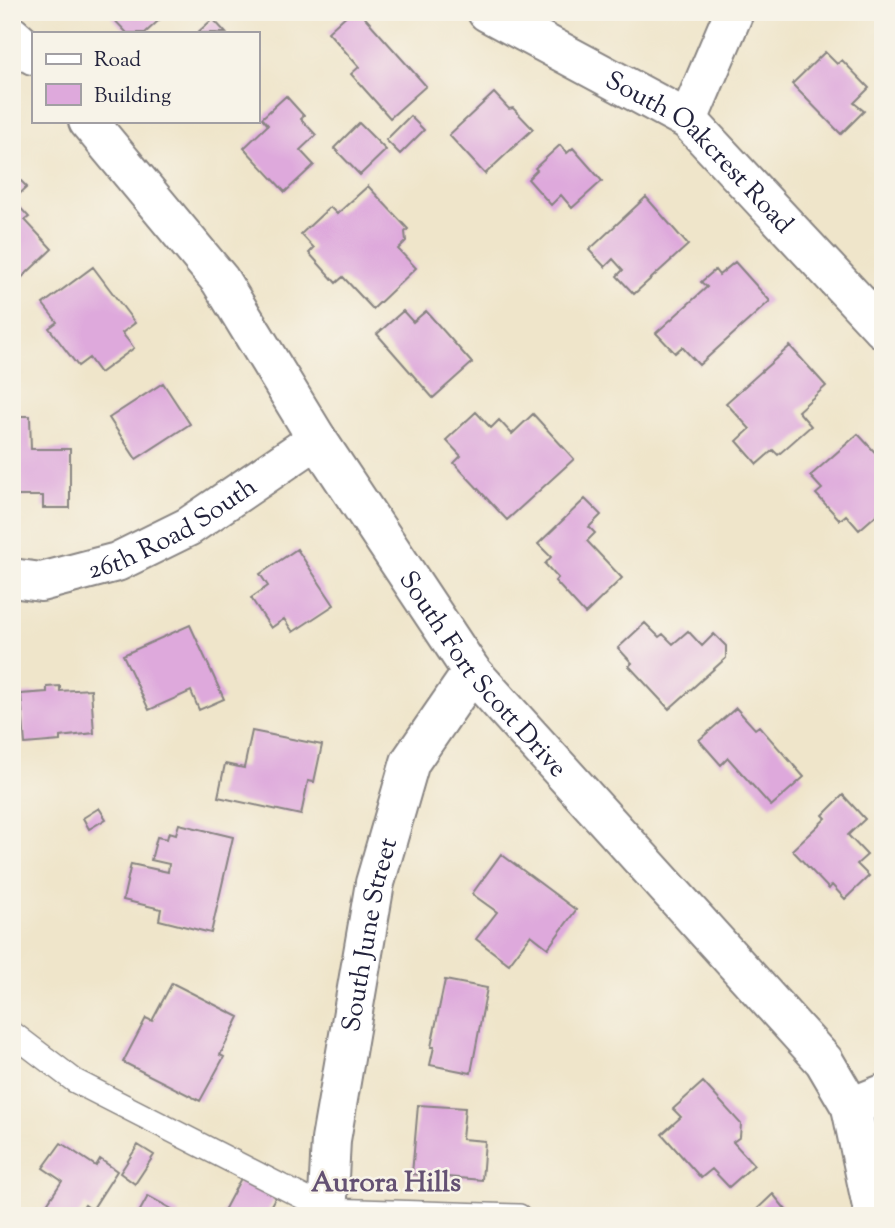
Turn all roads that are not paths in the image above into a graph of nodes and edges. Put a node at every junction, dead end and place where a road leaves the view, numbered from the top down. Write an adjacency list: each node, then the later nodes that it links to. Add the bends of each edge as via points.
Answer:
1 (487, 12): 5 (street, South Oakcrest Road)
2 (734, 12): 5 (street)
3 (12, 36): 4 (street)
4 (32, 54)
5 (688, 120): 7 (street, South Oakcrest Road)
6 (89, 122): 8 (street, South Fort Scott Drive, via 220,280)
7 (883, 329)
8 (317, 439): 9 (street, 26th Road South, via 188,527 117,562 41,582); 10 (street, South Fort Scott Drive)
9 (12, 578)
10 (472, 672): 12 (street, South Fort Scott Drive, via 824,1061); 13 (street, South June Street, via 410,762 375,883 331,1140)
11 (12, 1033): 13 (lane, via 75,1081)
12 (867, 1101): 15 (street, South Fort Scott Drive)
13 (328, 1213): 14 (lane)
14 (519, 1216)
15 (874, 1216)

